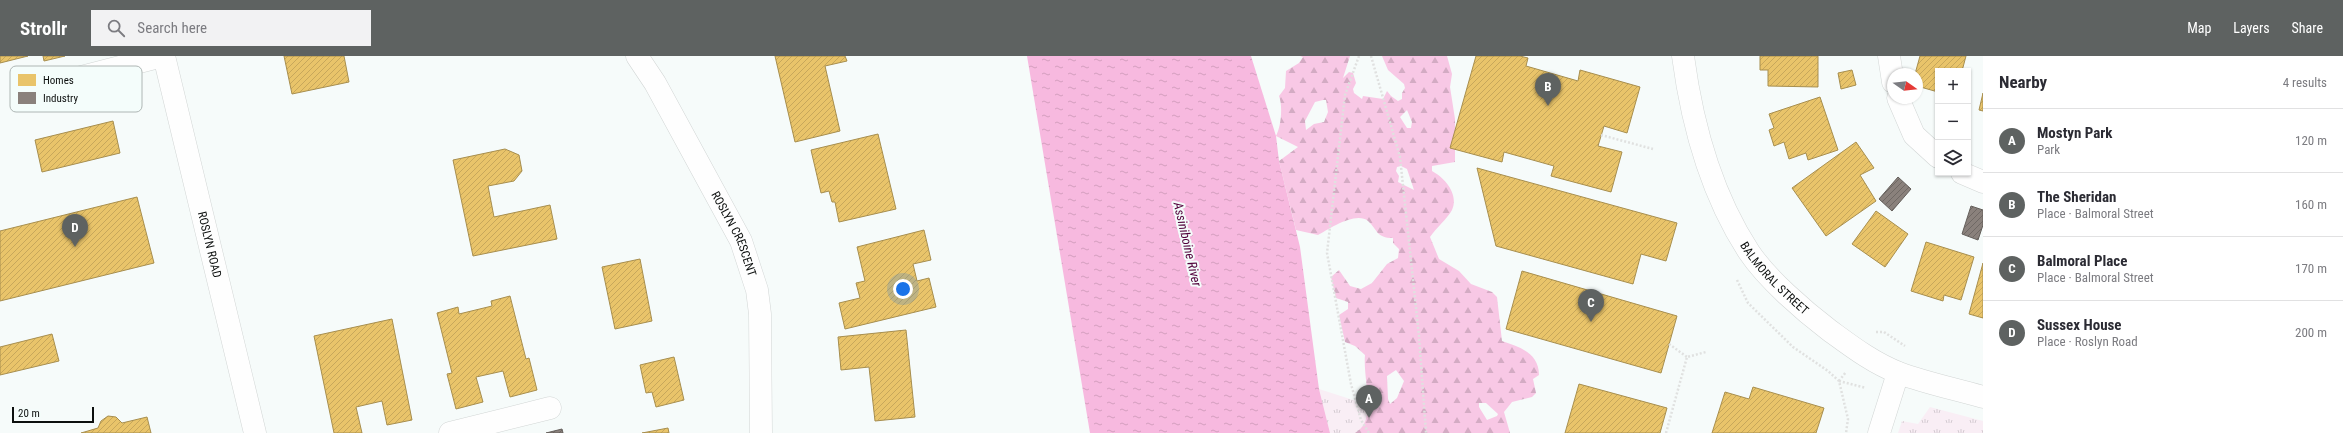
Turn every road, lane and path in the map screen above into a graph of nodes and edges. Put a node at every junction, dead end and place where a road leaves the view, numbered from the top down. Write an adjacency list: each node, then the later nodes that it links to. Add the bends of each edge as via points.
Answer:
1 (163, 56): 7 (street); 24 (street, ROSLYN ROAD)
2 (637, 56): 26 (street, ROSLYN CRESCENT, via 655,83 741,241 750,267 760,314)
3 (1359, 56): 27 (path, via 1345,95 1327,253 1351,384 1361,420)
4 (1371, 56): 28 (path, via 1400,157 1419,336)
5 (1683, 56): 19 (street, BALMORAL STREET, via 1690,102 1703,152 1720,201 1750,253 1812,317 1855,350)
6 (1888, 56): 8 (street)
7 (124, 66)
8 (1890, 68)
9 (1901, 104): 12 (street, via 1914,135)
10 (1601, 135): 11 (path)
11 (1653, 149)
12 (1935, 155)
13 (1969, 176): 14 (street)
14 (1983, 182)
15 (1735, 275): 20 (path, via 1748,303 1792,347 1828,370)
16 (1669, 344): 18 (path)
17 (1706, 352): 18 (path)
18 (1687, 357): 29 (path)
19 (1898, 372): 22 (street, BALMORAL STREET); 31 (street)
20 (1839, 381): 21 (path); 30 (path, via 1848,419)
21 (1858, 386)
22 (1983, 397)
23 (550, 408): 25 (street)
24 (255, 433)
25 (450, 433)
26 (760, 433)
27 (1369, 433)
28 (1426, 433)
29 (1666, 433)
30 (1846, 433)
31 (1879, 433)

